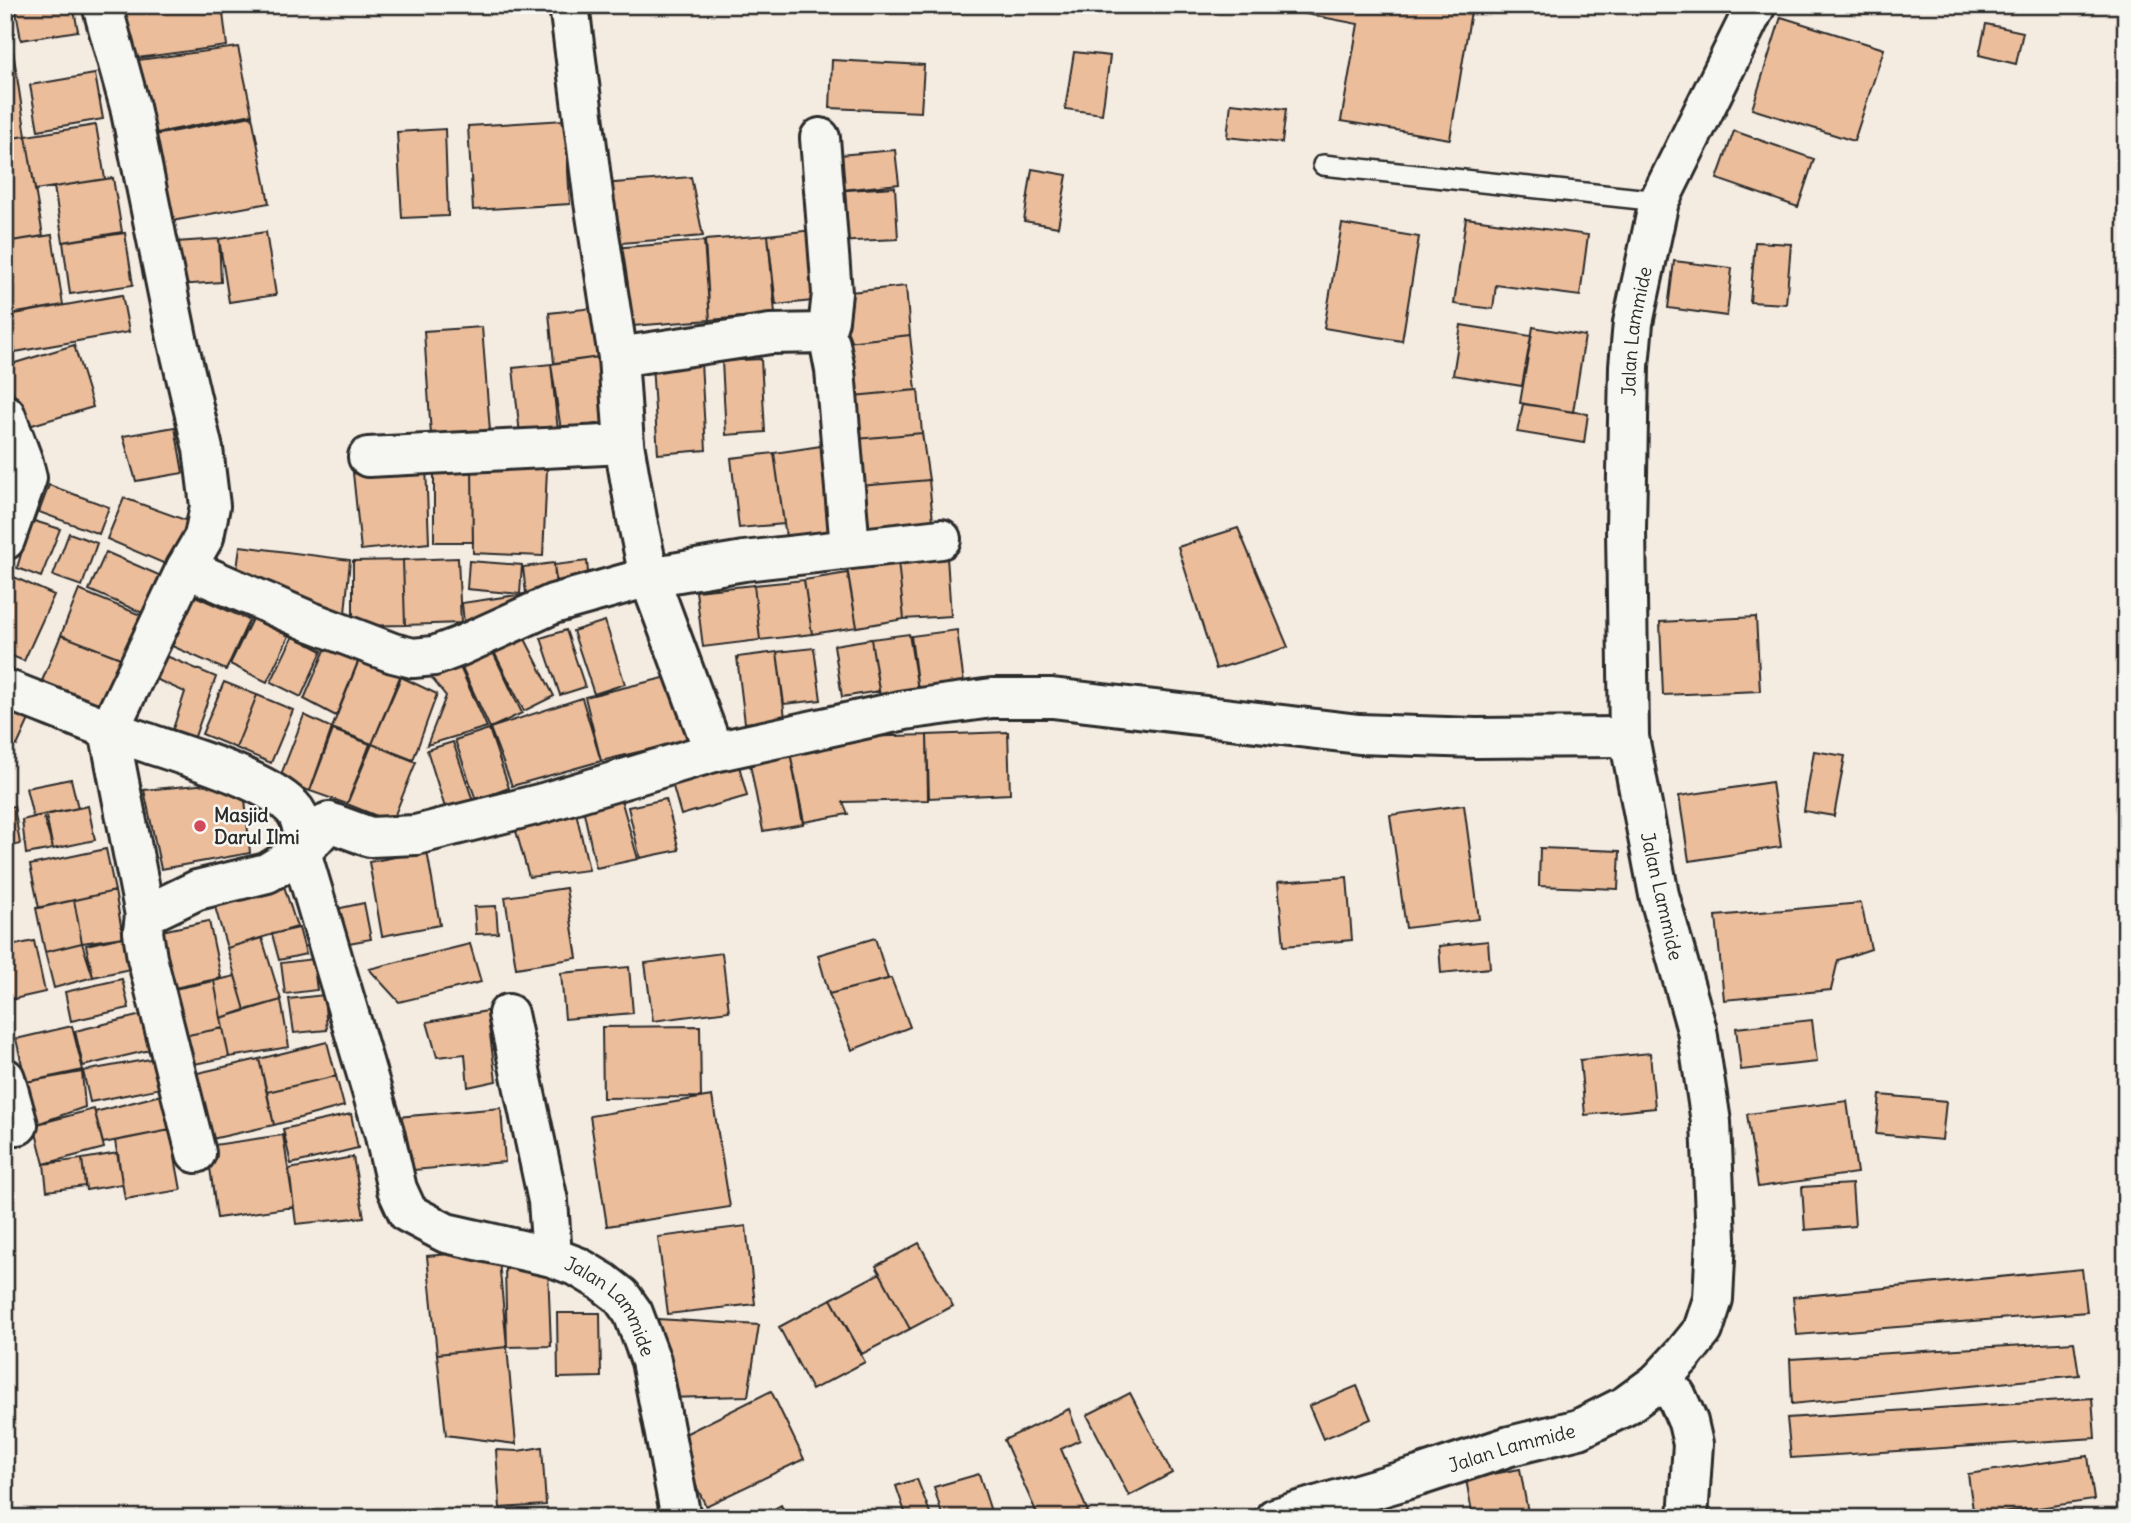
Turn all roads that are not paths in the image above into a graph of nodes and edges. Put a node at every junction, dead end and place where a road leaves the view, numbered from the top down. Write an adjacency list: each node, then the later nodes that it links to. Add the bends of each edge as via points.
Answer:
1 (102, 5): 16 (street, via 130,107 209,483 204,537)
2 (569, 5): 8 (street)
3 (1756, 5): 6 (street, Jalan Lammide)
4 (820, 138): 7 (street, via 832,293)
5 (1323, 165): 6 (lane)
6 (1659, 201): 20 (street, Jalan Lammide, via 1633,323 1629,366)
7 (825, 333): 8 (street, via 770,334); 15 (street, via 835,370)
8 (618, 357): 10 (street)
9 (5, 414): 12 (street, via 27,478)
10 (624, 444): 11 (street); 17 (street)
11 (368, 457)
12 (13, 496): 14 (street)
13 (942, 539): 15 (street)
14 (5, 540)
15 (850, 548): 17 (street)
16 (186, 568): 17 (street, via 309,621 413,658 458,647 553,604); 19 (street)
17 (649, 577): 21 (street)
18 (5, 689): 19 (street)
19 (109, 730): 22 (street, via 271,791 295,809 305,839); 23 (street)
20 (1629, 737): 21 (street, via 1359,734 1052,698 992,698 905,710); 29 (street, Jalan Lammide, via 1659,895 1697,1030 1711,1122 1716,1226 1713,1298 1703,1330)
21 (714, 752): 22 (street, via 416,835 370,837 330,822)
22 (301, 852): 23 (street, via 267,873 197,890); 28 (street, Jalan Lammide, via 397,1189 408,1213 446,1233)
23 (145, 915): 27 (street, via 147,958)
24 (508, 1014): 28 (street, via 548,1201)
25 (5, 1078): 26 (street)
26 (18, 1125)
27 (196, 1153)
28 (552, 1257): 30 (street, Jalan Lammide, via 603,1282 633,1313 651,1361)
29 (1658, 1381): 31 (street, Jalan Lammide, via 1625,1406 1578,1429); 32 (street, via 1676,1395 1693,1444)
30 (681, 1518)
31 (1275, 1518)
32 (1688, 1518)

